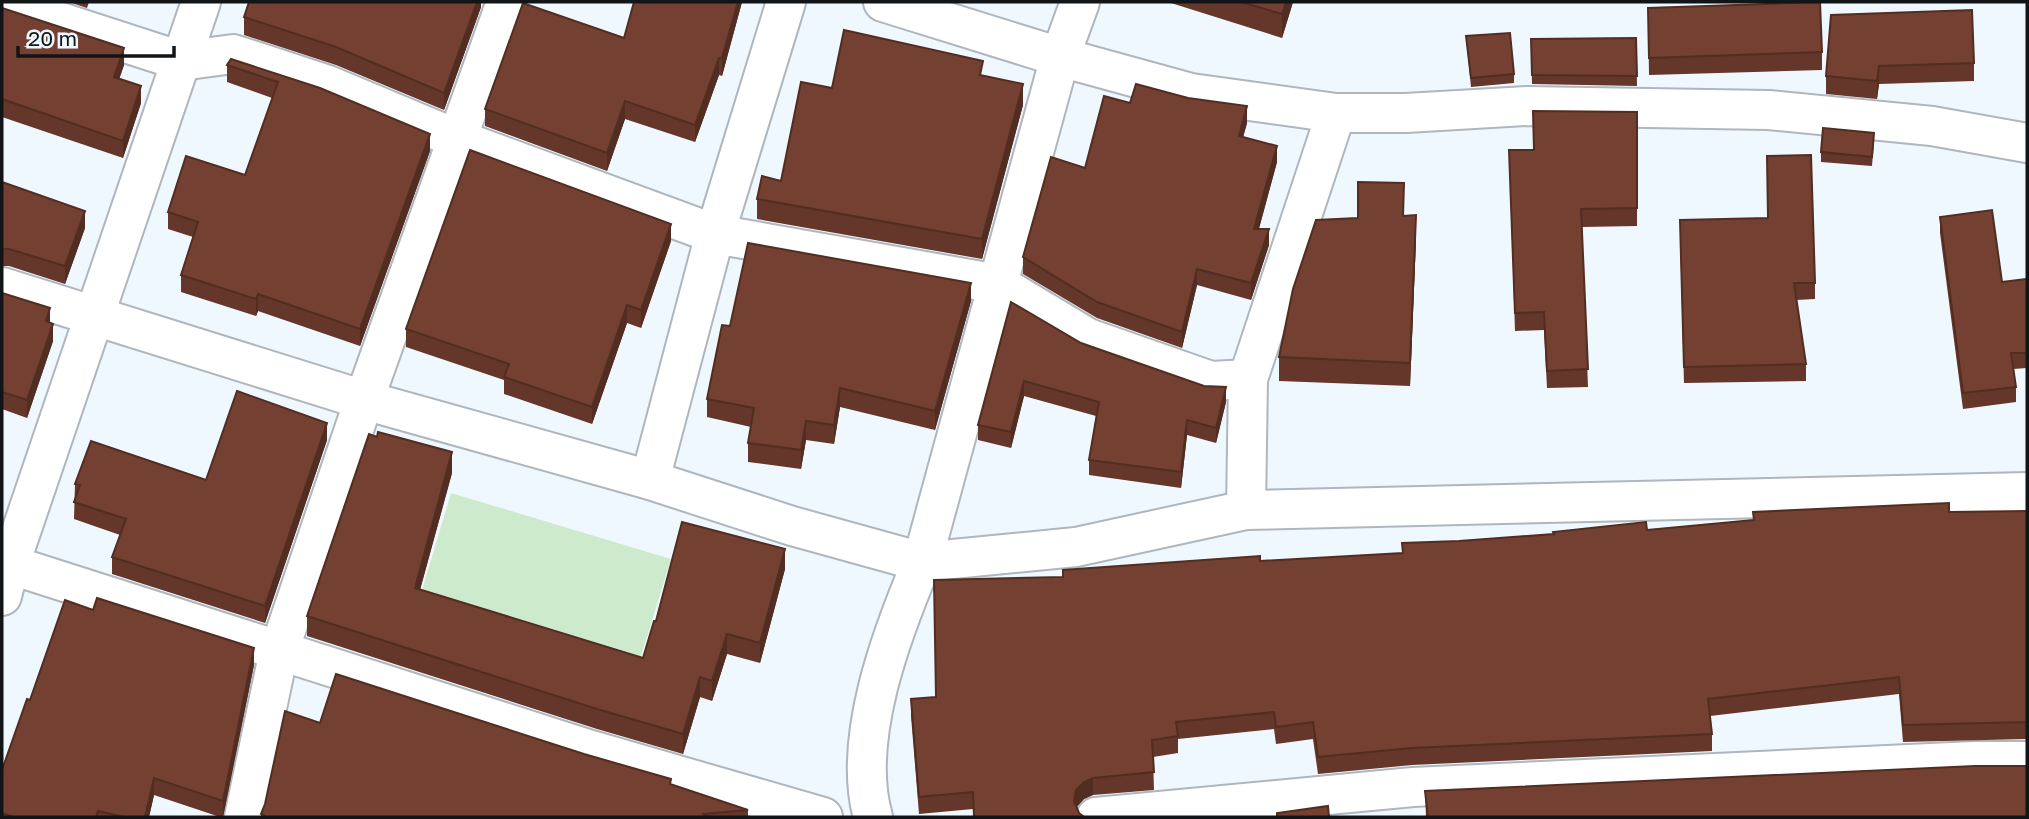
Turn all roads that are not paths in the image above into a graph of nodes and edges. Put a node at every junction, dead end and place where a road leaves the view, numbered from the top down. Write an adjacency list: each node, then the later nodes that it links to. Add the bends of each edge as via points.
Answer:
1 (201, 2): 8 (street)
2 (506, 2): 10 (street)
3 (786, 2): 12 (street)
4 (883, 2): 7 (street)
5 (1080, 2): 7 (street)
6 (2, 3): 8 (street)
7 (1060, 57): 9 (street, via 1191,93); 13 (street)
8 (181, 61): 10 (street, via 233,54 328,85); 15 (street)
9 (1336, 113): 11 (street, via 1527,106 1769,110 1932,126); 16 (street)
10 (457, 139): 12 (street); 17 (street)
11 (2027, 144)
12 (715, 234): 13 (street); 18 (street)
13 (998, 284): 16 (street, via 1088,338 1211,381); 21 (street)
14 (2, 287): 15 (street)
15 (94, 317): 17 (street); 22 (street)
16 (1248, 379): 20 (street)
17 (363, 400): 18 (street); 23 (street)
18 (650, 480): 21 (street)
19 (2027, 492): 20 (street)
20 (1246, 510): 21 (street, via 1076,547)
21 (922, 562): 27 (street, via 880,675 866,794)
22 (5, 574): 23 (street)
23 (279, 651): 25 (street); 26 (street, via 591,750)
24 (2027, 761): 28 (street, via 1413,787)
25 (244, 817)
26 (823, 817)
27 (873, 817)
28 (1096, 817)

